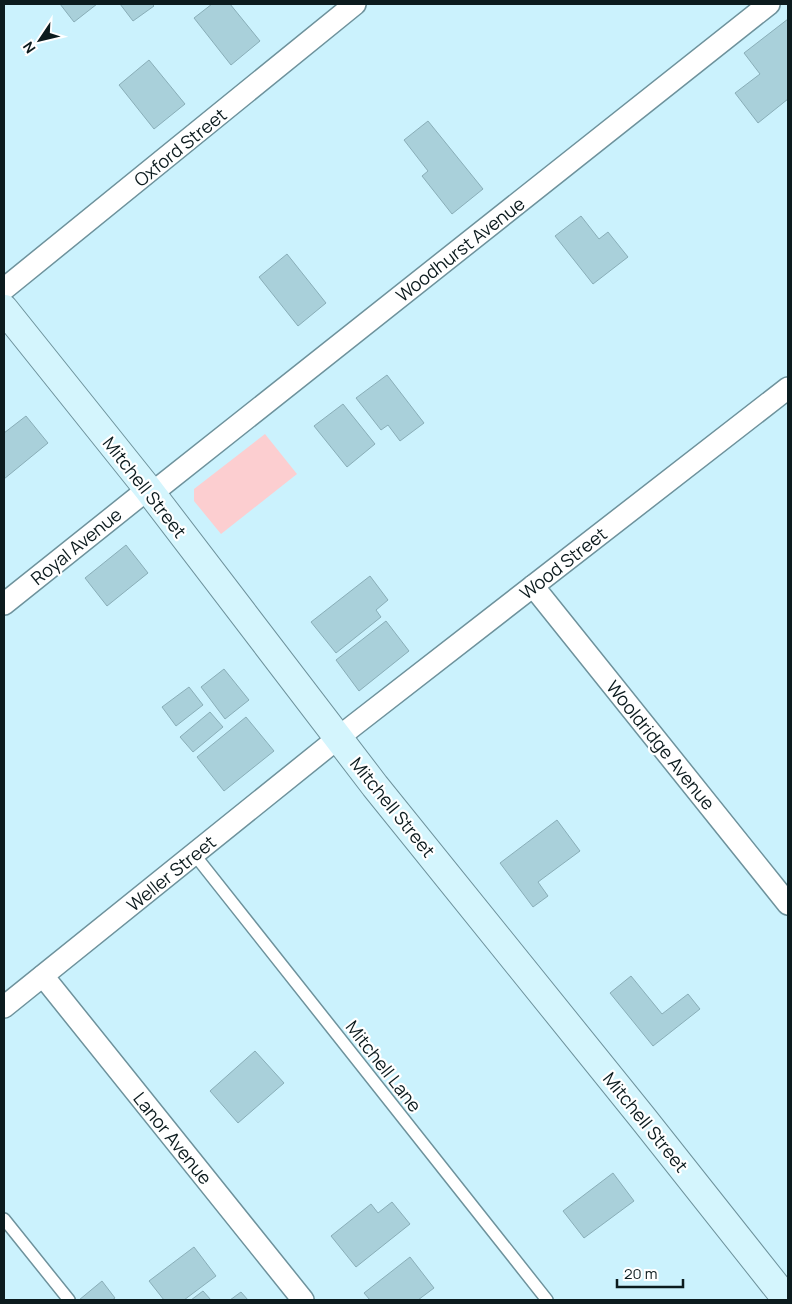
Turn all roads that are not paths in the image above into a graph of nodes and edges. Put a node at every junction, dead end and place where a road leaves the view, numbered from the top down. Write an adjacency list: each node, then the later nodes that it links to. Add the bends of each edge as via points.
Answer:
1 (355, 4): 3 (street, Oxford Street)
2 (769, 4): 6 (street, Woodhurst Avenue)
3 (4, 290)
4 (4, 308): 6 (street, Mitchell Street)
5 (788, 388): 7 (street, Wood Street)
6 (150, 491): 8 (street, Royal Avenue); 9 (street, Mitchell Street)
7 (533, 586): 9 (street, Wood Street); 11 (street, Wooldridge Avenue)
8 (4, 604)
9 (338, 738): 10 (street, Weller Street); 18 (street, Mitchell Street)
10 (194, 854): 12 (street, Weller Street); 17 (lane, Mitchell Lane)
11 (788, 904)
12 (43, 976): 13 (street, Weller Street); 16 (street, Lanor Avenue)
13 (4, 1007)
14 (4, 1219): 15 (lane)
15 (69, 1300)
16 (303, 1300)
17 (547, 1300)
18 (788, 1300)

